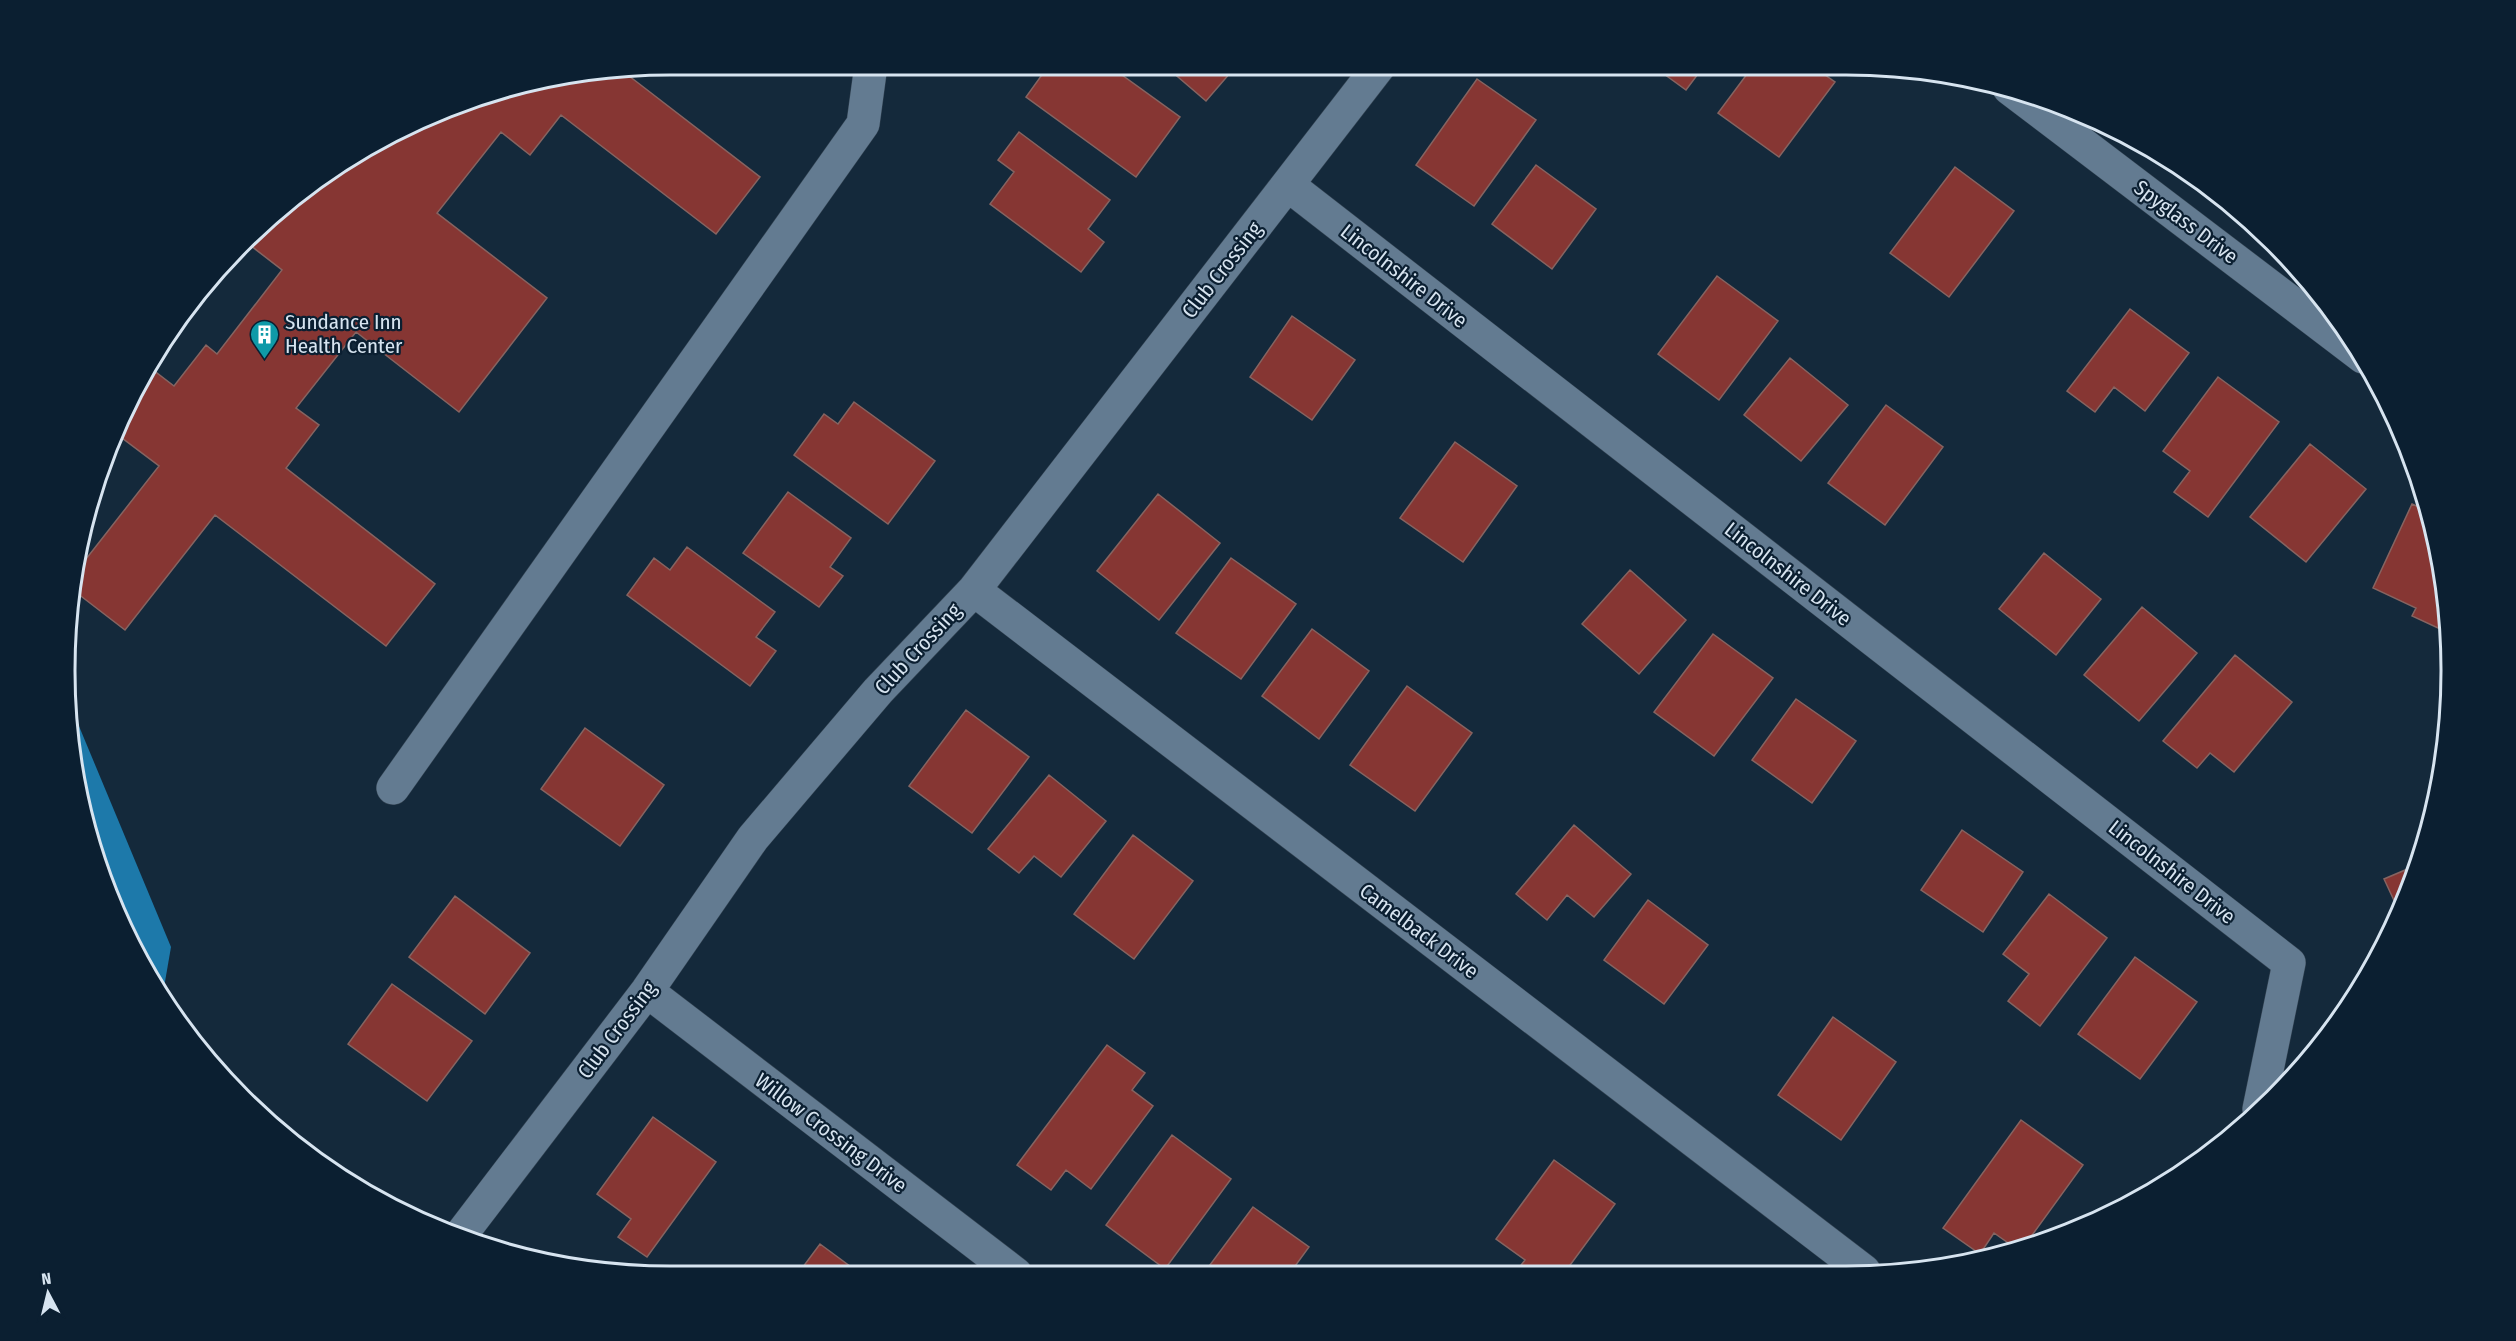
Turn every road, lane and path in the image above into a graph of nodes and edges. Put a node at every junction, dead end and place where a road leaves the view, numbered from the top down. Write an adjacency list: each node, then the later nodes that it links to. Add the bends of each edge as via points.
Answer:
1 (870, 75): 7 (street, via 863,124)
2 (1372, 75): 4 (street, Club Crossing)
3 (2032, 105): 5 (street, Spyglass Drive)
4 (1287, 185): 6 (street, Club Crossing); 9 (street, Lincolnshire Drive, via 2289,963)
5 (2341, 341)
6 (974, 590): 8 (street, Club Crossing, via 878,691 753,838); 12 (street, Camelback Drive)
7 (393, 788)
8 (647, 991): 10 (street, Club Crossing); 11 (street, Willow Crossing Drive)
9 (2261, 1097)
10 (465, 1229)
11 (1006, 1266)
12 (1857, 1266)

